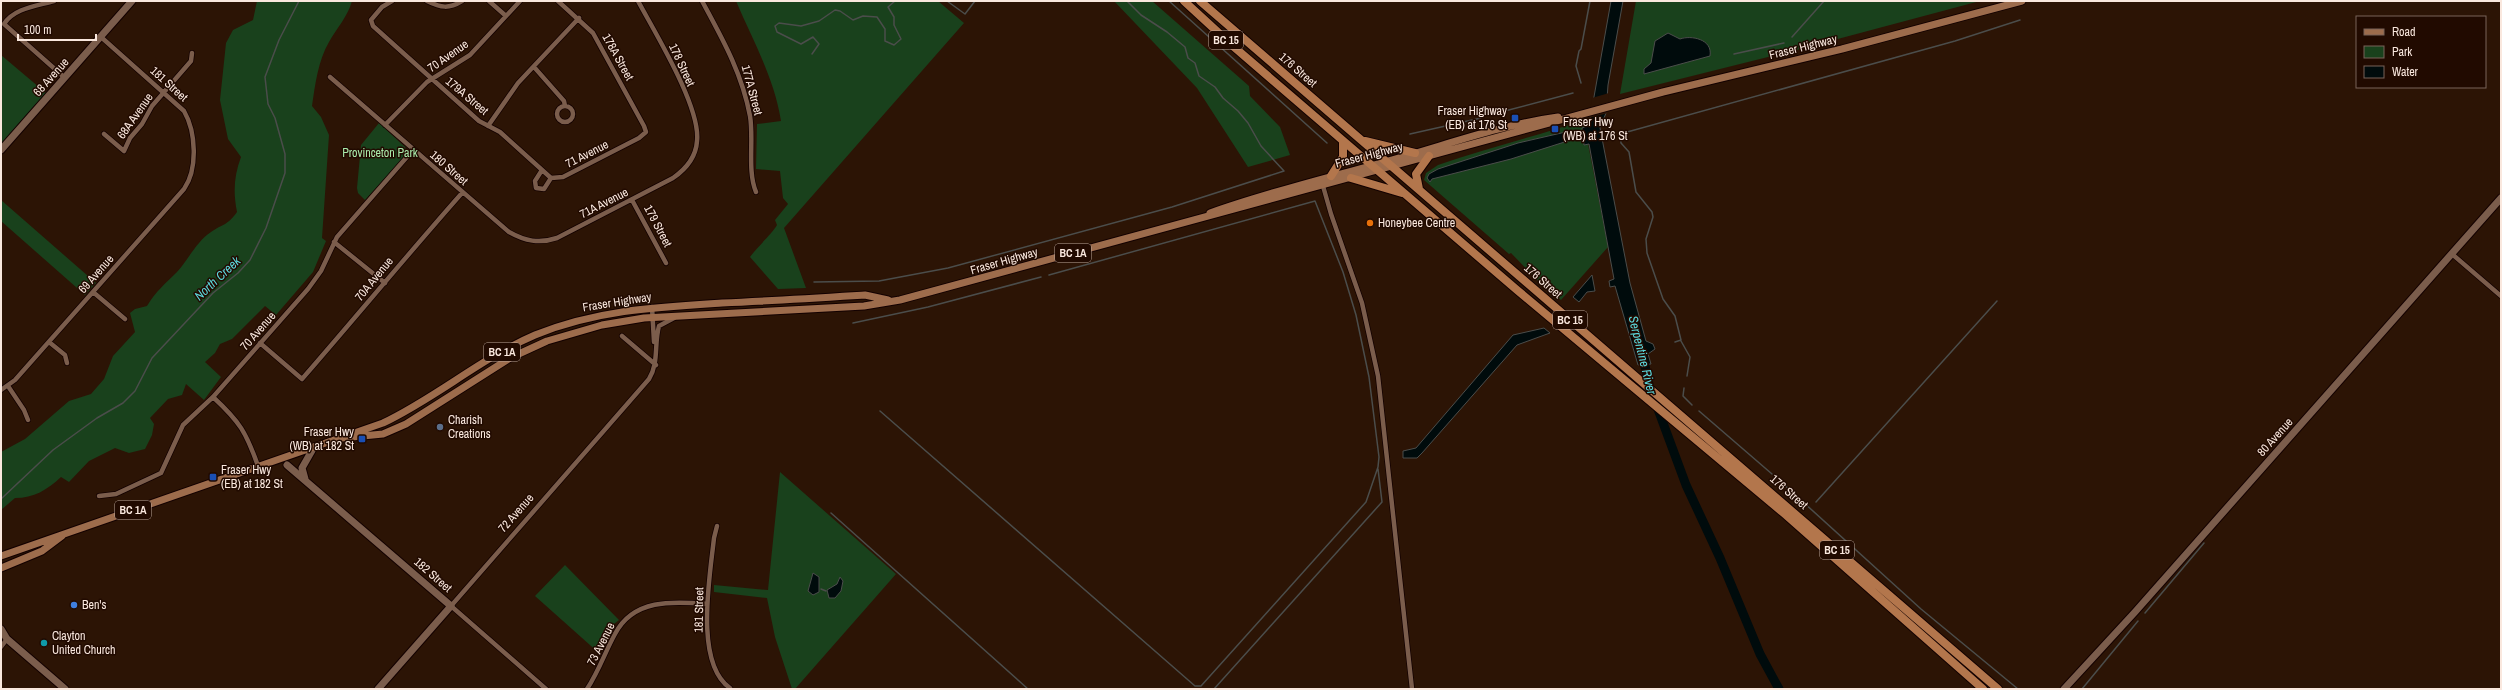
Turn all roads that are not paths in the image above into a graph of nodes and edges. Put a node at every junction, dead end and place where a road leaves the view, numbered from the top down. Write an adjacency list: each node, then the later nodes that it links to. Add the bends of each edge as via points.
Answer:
1 (54, 1): 20 (street, via 22,10 9,17 4,24)
2 (392, 1): 21 (street, 179A Street, via 382,7 371,20 373,26)
3 (427, 1): 4 (street, via 442,8 452,7)
4 (462, 1)
5 (489, 1): 14 (street)
6 (520, 1): 14 (street, 70 Avenue)
7 (558, 1): 15 (street, 178A Street)
8 (638, 1): 30 (street, 178 Street, via 679,76 695,122)
9 (702, 1): 45 (street, 177A Street, via 734,59 745,96 752,129 752,181)
10 (1184, 1): 31 (highway, BC 15)
11 (1200, 1): 29 (highway, 176 Street / BC 15)
12 (2022, 1): 24 (main road, Fraser Highway)
13 (130, 2): 16 (main road, 68 Avenue)
14 (506, 16): 21 (street, 70 Avenue, via 470,55)
15 (579, 18): 18 (street); 27 (street, 178A Street, via 593,33)
16 (101, 37): 20 (main road, 68 Avenue); 22 (street, 181 Street)
17 (192, 54): 22 (street, 68A Avenue, via 191,61)
18 (534, 67): 23 (street, via 564,101); 26 (street, via 518,83)
19 (330, 77): 25 (street, 180 Street)
20 (65, 78): 32 (main road, 68 Avenue)
21 (432, 79): 25 (street, 70 Avenue); 26 (street, 179A Street)
22 (164, 92): 28 (street, 68A Avenue, via 130,138 124,151); 36 (street, 181 Street, via 188,118)
23 (565, 106)
24 (1588, 113): 34 (main road, Fraser Highway, via 1530,121); 35 (main road, Fraser Highway)
25 (385, 125): 33 (street, 180 Street)
26 (488, 126): 39 (street, 179A Street, via 500,132)
27 (646, 132): 41 (street, 71 Avenue, via 563,177)
28 (104, 134)
29 (1361, 140): 34 (highway); 37 (highway, 176 Street / BC 15)
30 (697, 141): 49 (street, 71A Avenue, via 692,159 682,172)
31 (1343, 141): 38 (highway, 176 Street / BC 15); 40 (highway, via 1344,158)
32 (1, 150)
33 (413, 150): 46 (street, 180 Street); 53 (street, 70 Avenue)
34 (1415, 153): 37 (main road, Fraser Highway)
35 (1429, 156): 37 (main road, Fraser Highway); 44 (highway, via 1416,174)
36 (194, 163): 57 (street, 69 Avenue, via 184,189)
37 (1389, 164): 38 (main road, Fraser Highway / BC 1A); 44 (highway, 176 Street / BC 15)
38 (1374, 168): 40 (main road, Fraser Highway / BC 1A); 42 (main road, Fraser Highway / BC 1A); 47 (highway, 176 Street / BC 15); 50 (main road, via 1273,195)
39 (542, 170): 41 (street, 179A Street); 41 (street, 71 Avenue, via 535,181 536,188 544,189)
40 (1331, 176): 52 (main road, Fraser Highway / BC 1A, via 1246,200)
41 (551, 178)
42 (1351, 178): 43 (main road, Fraser Highway / BC 1A); 47 (highway)
43 (1323, 186): 50 (main road, Fraser Highway / BC 1A); 94 (street, via 1362,303 1378,376)
44 (1420, 190): 96 (highway, 176 Street / BC 15)
45 (756, 192)
46 (462, 193): 51 (street, 180 Street); 56 (street, 70A Avenue)
47 (1406, 195): 95 (highway, 176 Street / BC 15, via 1792,521)
48 (2501, 198): 54 (main road, 80 Avenue)
49 (632, 200): 51 (street, 71A Avenue, via 547,241 521,239); 55 (street, 179 Street)
50 (1242, 208): 52 (main road, Fraser Highway / BC 1A)
51 (501, 226)
52 (1159, 230): 59 (main road, Fraser Highway / BC 1A)
53 (334, 242): 56 (street); 66 (street, 70 Avenue, via 316,280)
54 (2452, 254): 58 (street); 97 (main road, 80 Avenue)
55 (666, 263)
56 (385, 283): 66 (street, 70A Avenue, via 302,379)
57 (93, 292): 63 (street); 65 (street, 69 Avenue)
58 (2501, 296)
59 (900, 300): 60 (main road, Fraser Highway / BC 1A, via 864,295); 61 (main road, Fraser Highway / BC 1A, via 864,306)
60 (652, 307): 62 (street); 74 (main road, Fraser Highway / BC 1A, via 583,318 536,335 501,352 398,416)
61 (676, 317): 62 (main road, Fraser Highway / BC 1A); 67 (street, via 659,326)
62 (652, 318): 67 (street); 74 (main road, Fraser Highway / BC 1A, via 610,323 547,341 510,358 406,424 383,434)
63 (125, 319)
64 (622, 336): 69 (street)
65 (49, 342): 68 (street, via 64,355); 70 (street, 69 Avenue)
66 (260, 343): 72 (street, 70 Avenue)
67 (655, 346): 69 (street)
68 (67, 363)
69 (656, 366): 85 (street, 72 Avenue, via 649,379)
70 (8, 386): 71 (street, 69 Avenue); 73 (street)
71 (1, 390)
72 (213, 397): 77 (street, via 242,427 249,438); 79 (street, 70 Avenue, via 183,425 161,473 116,494)
73 (28, 420)
74 (342, 438): 75 (main road, Fraser Highway / BC 1A)
75 (314, 447): 77 (main road, Fraser Highway / BC 1A); 78 (main road, via 302,468)
76 (287, 465): 78 (main road, 182 Street)
77 (258, 466): 81 (main road, Fraser Highway / BC 1A)
78 (305, 479): 85 (main road, 182 Street)
79 (99, 496)
80 (717, 526): 84 (street, 181 Street)
81 (64, 534): 82 (main road, Fraser Highway / BC 1A); 83 (main road, Fraser Highway, via 42,551)
82 (1, 556)
83 (1, 568)
84 (707, 604): 89 (street, 181 Street, via 711,654 722,681); 93 (street, 73 Avenue, via 665,603 644,607 633,613 617,630)
85 (451, 606): 91 (main road, 72 Avenue); 92 (street, 182 Street)
86 (1, 629): 87 (main road)
87 (4, 638): 88 (street); 90 (main road)
88 (1, 647)
89 (730, 688)
90 (65, 689)
91 (378, 689)
92 (546, 689)
93 (587, 689)
94 (1412, 689)
95 (1983, 689)
96 (1998, 689)
97 (2064, 689)

